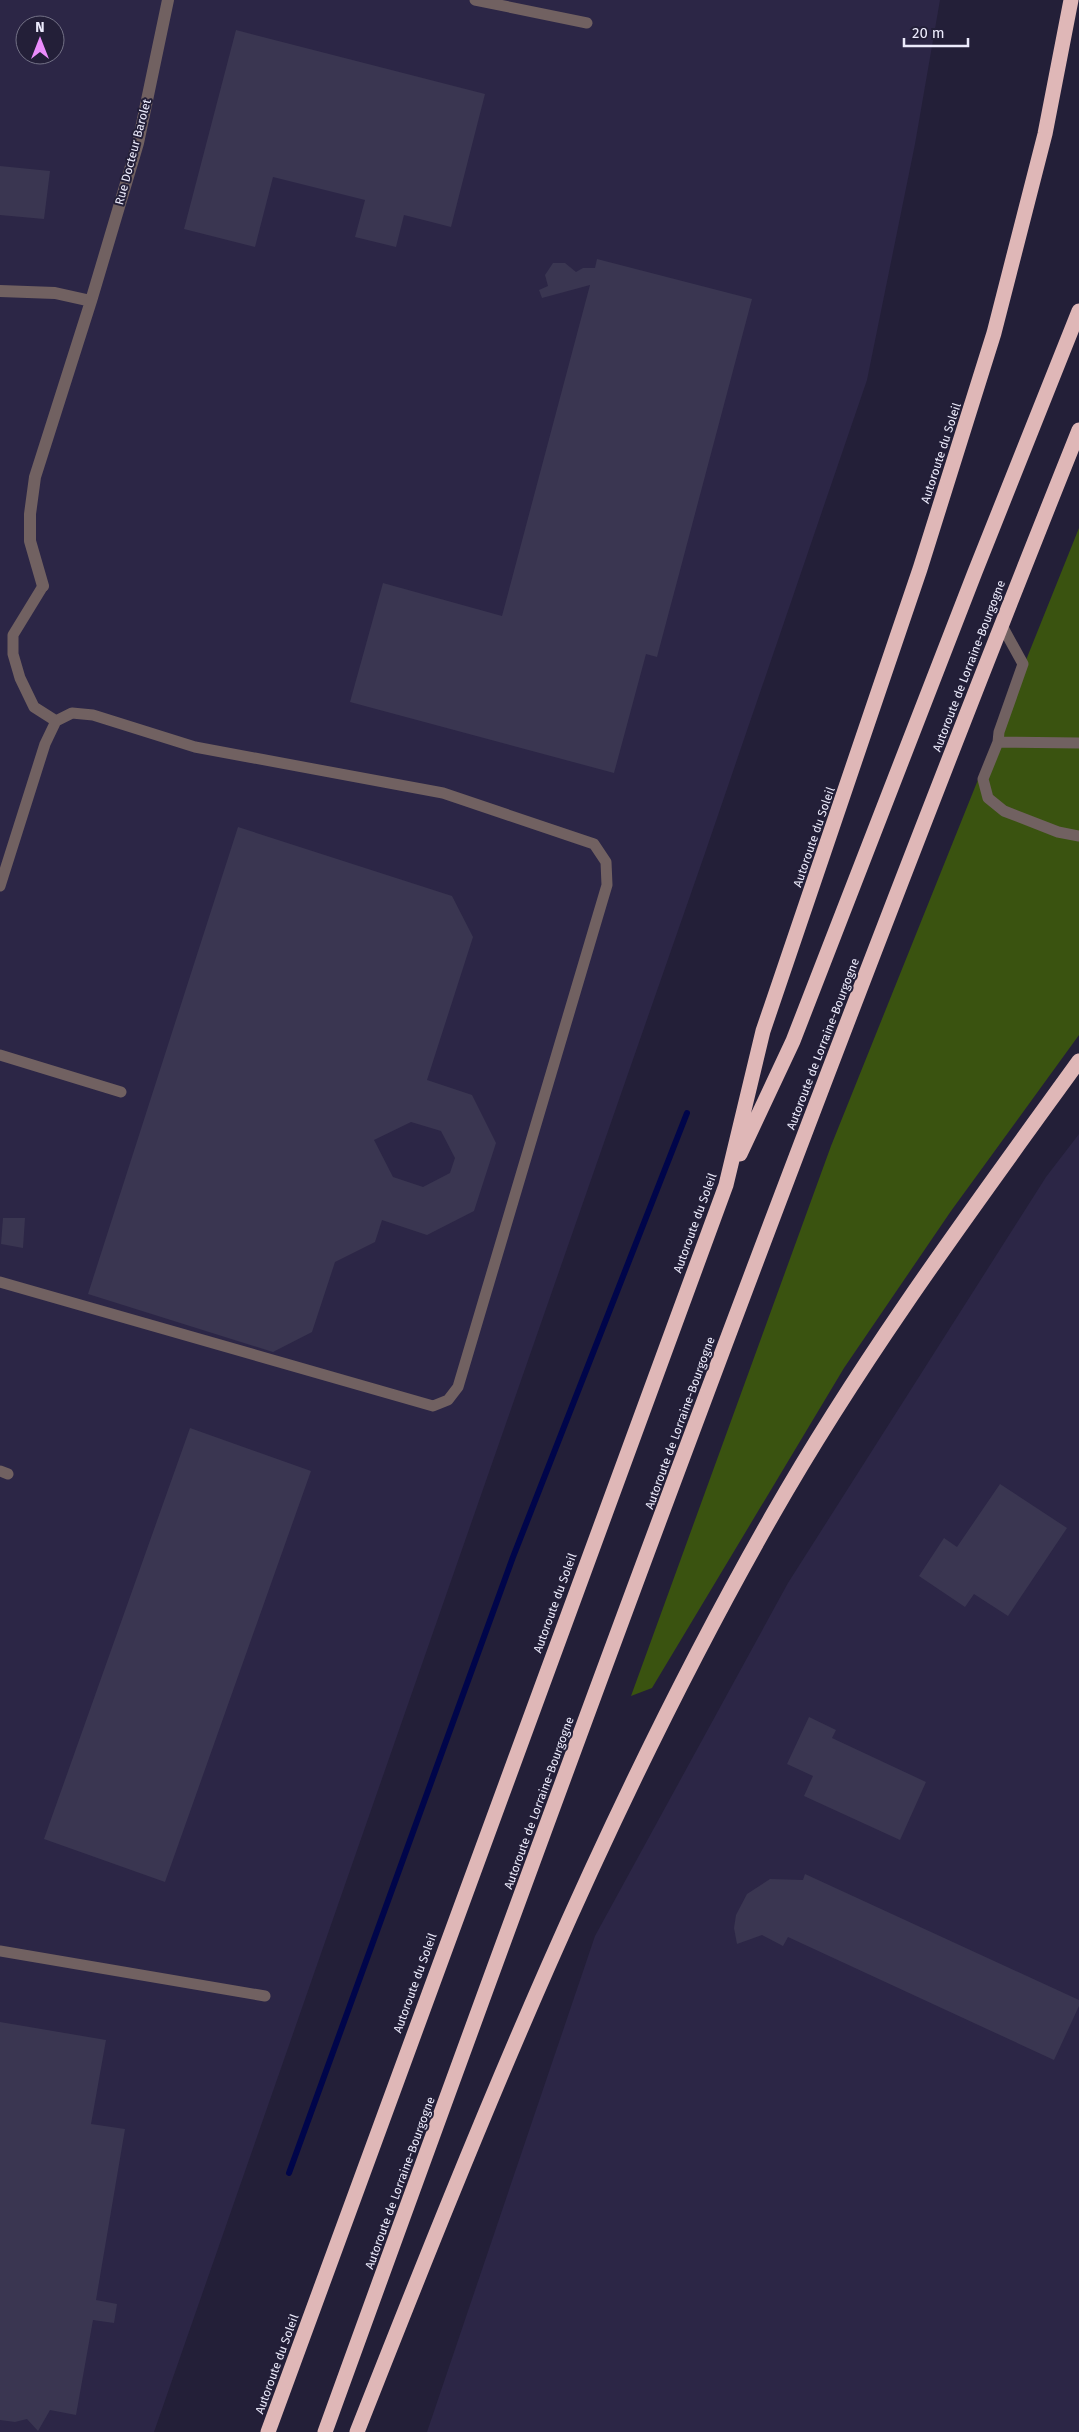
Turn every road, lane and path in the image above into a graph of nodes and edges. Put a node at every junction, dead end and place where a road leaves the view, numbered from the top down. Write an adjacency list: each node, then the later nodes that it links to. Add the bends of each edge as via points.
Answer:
1 (168, 0): 6 (street, Rue Docteur Barolet, via 138,143)
2 (475, 0): 4 (lane)
3 (1071, 0): 19 (highway, Autoroute du Soleil, via 1045,134 994,333 920,569 763,1032)
4 (587, 23)
5 (0, 290): 6 (street, via 55,293)
6 (91, 301): 9 (street, Rue Docteur Barolet, via 35,477 30,541)
7 (1079, 311): 19 (highway, via 793,1041)
8 (1079, 430): 10 (highway, Autoroute de Lorraine-Bourgogne)
9 (43, 586): 11 (lane, via 13,635 13,654 34,708)
10 (1002, 624): 12 (lane, via 1023,664); 24 (highway, Autoroute de Lorraine-Bourgogne, via 718,1364)
11 (56, 721): 15 (lane, via 45,744); 20 (lane, via 72,713 93,715 195,747 443,793 594,844 606,862 607,885 458,1387 448,1400 433,1406)
12 (998, 742): 13 (lane); 14 (lane, via 983,780 988,798 1004,811 1058,832)
13 (1079, 743)
14 (1079, 836)
15 (0, 886)
16 (0, 1055): 18 (lane)
17 (1079, 1061): 25 (highway, via 933,1263 841,1403 775,1511 694,1658 620,1810 519,2036)
18 (121, 1092)
19 (726, 1185): 23 (highway, Autoroute du Soleil)
20 (0, 1282)
21 (0, 1951): 22 (lane)
22 (265, 1996)
23 (268, 2432)
24 (325, 2432)
25 (358, 2432)

